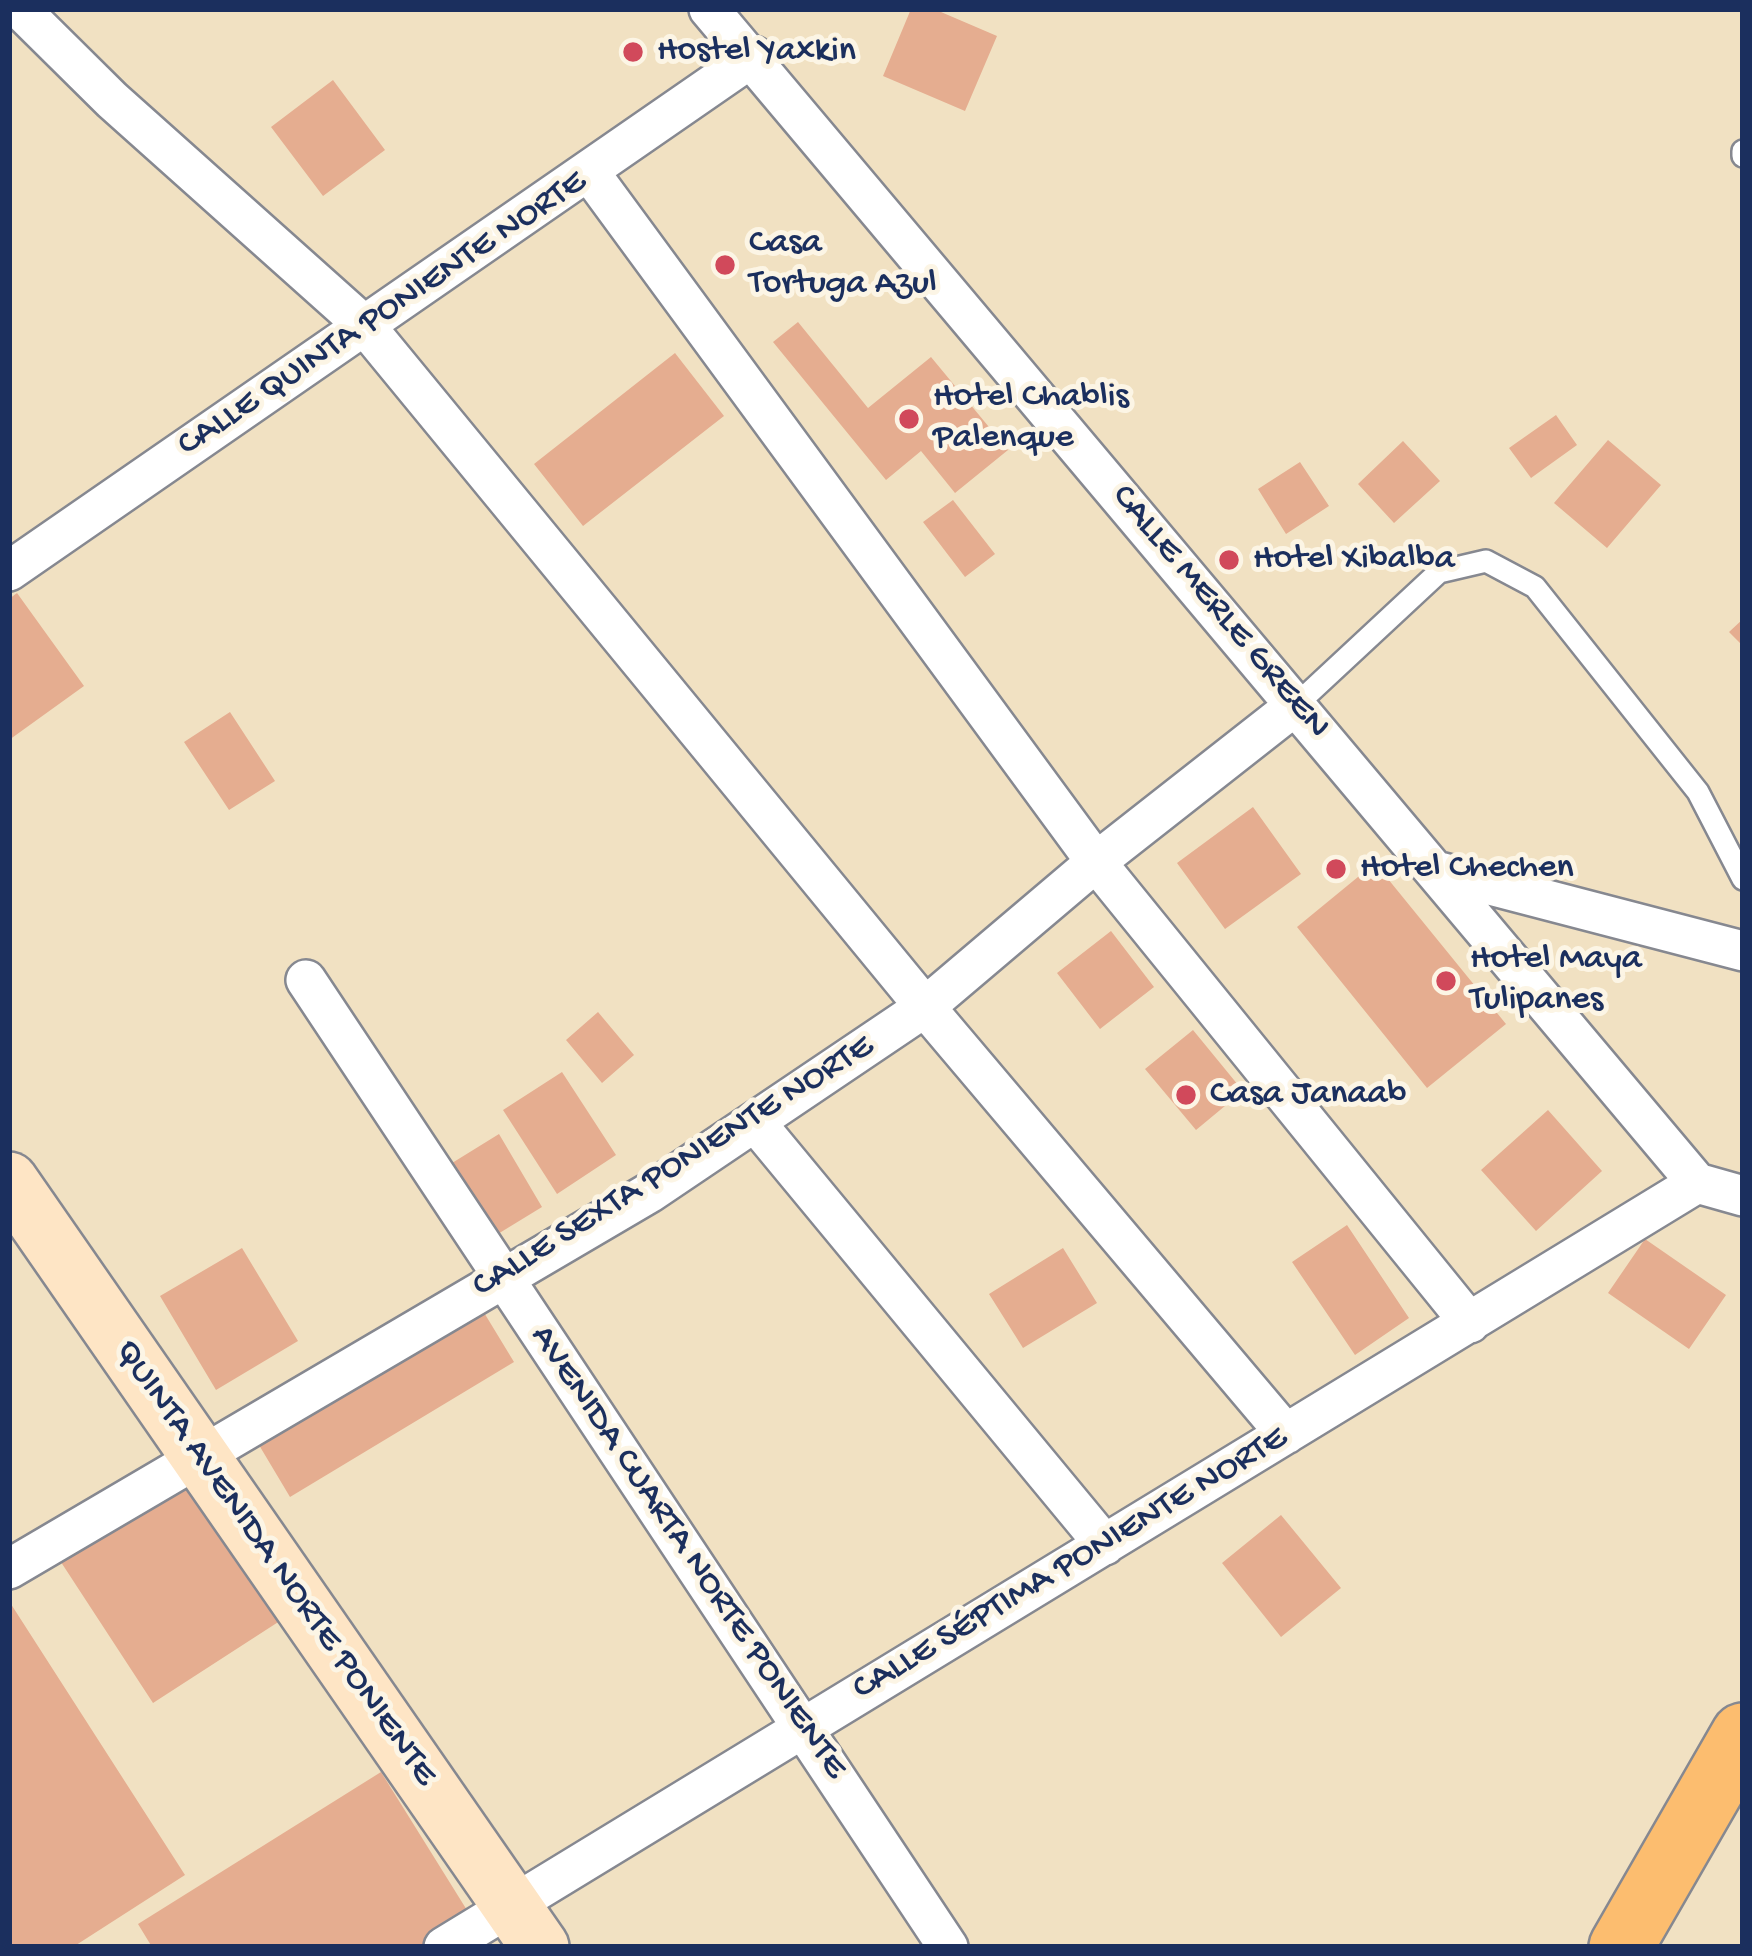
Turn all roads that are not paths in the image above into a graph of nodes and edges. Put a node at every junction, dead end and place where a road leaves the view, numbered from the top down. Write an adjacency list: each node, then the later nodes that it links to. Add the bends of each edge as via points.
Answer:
1 (20, 9): 5 (street)
2 (709, 9): 3 (street, CALLE MERLE GREEN)
3 (754, 56): 4 (street, CALLE QUINTA PONIENTE NORTE); 7 (street, CALLE MERLE GREEN)
4 (590, 173): 5 (street, CALLE QUINTA PONIENTE NORTE); 8 (street)
5 (366, 327): 6 (street, CALLE QUINTA PONIENTE NORTE); 13 (street)
6 (23, 561)
7 (1296, 705): 8 (street, CALLE SEXTA PONIENTE NORTE); 9 (street, CALLE MERLE GREEN); 10 (lane, via 1439,572 1486,560 1535,586 1698,792)
8 (1096, 862): 13 (street, CALLE SEXTA PONIENTE NORTE); 19 (street)
9 (1436, 871): 11 (street); 16 (street, CALLE MERLE GREEN)
10 (1743, 879)
11 (1743, 951)
12 (306, 980): 18 (street, AVENIDA CUARTA NORTE PONIENTE)
13 (926, 1007): 14 (street, CALLE SEXTA PONIENTE NORTE); 20 (street)
14 (755, 1122): 18 (street, CALLE SEXTA PONIENTE NORTE); 22 (street)
15 (9, 1180): 21 (street, QUINTA AVENIDA NORTE PONIENTE)
16 (1697, 1183): 17 (street); 19 (street, CALLE SÉPTIMA PONIENTE NORTE)
17 (1743, 1196)
18 (504, 1278): 21 (street, CALLE SEXTA PONIENTE NORTE); 24 (street, AVENIDA CUARTA NORTE PONIENTE)
19 (1470, 1322): 20 (street, CALLE SÉPTIMA PONIENTE NORTE)
20 (1286, 1434): 22 (street, CALLE SÉPTIMA PONIENTE NORTE)
21 (199, 1458): 23 (street, CALLE SEXTA PONIENTE NORTE); 27 (street, QUINTA AVENIDA NORTE PONIENTE)
22 (1105, 1545): 24 (street, CALLE SÉPTIMA PONIENTE NORTE)
23 (9, 1569)
24 (803, 1729): 27 (street, CALLE SÉPTIMA PONIENTE NORTE); 29 (street, AVENIDA CUARTA NORTE PONIENTE)
25 (1743, 1735): 30 (main road)
26 (1743, 1798): 31 (main road)
27 (526, 1926): 28 (street, CALLE SÉPTIMA PONIENTE NORTE)
28 (444, 1947)
29 (948, 1947)
30 (1621, 1947)
31 (1667, 1947)

